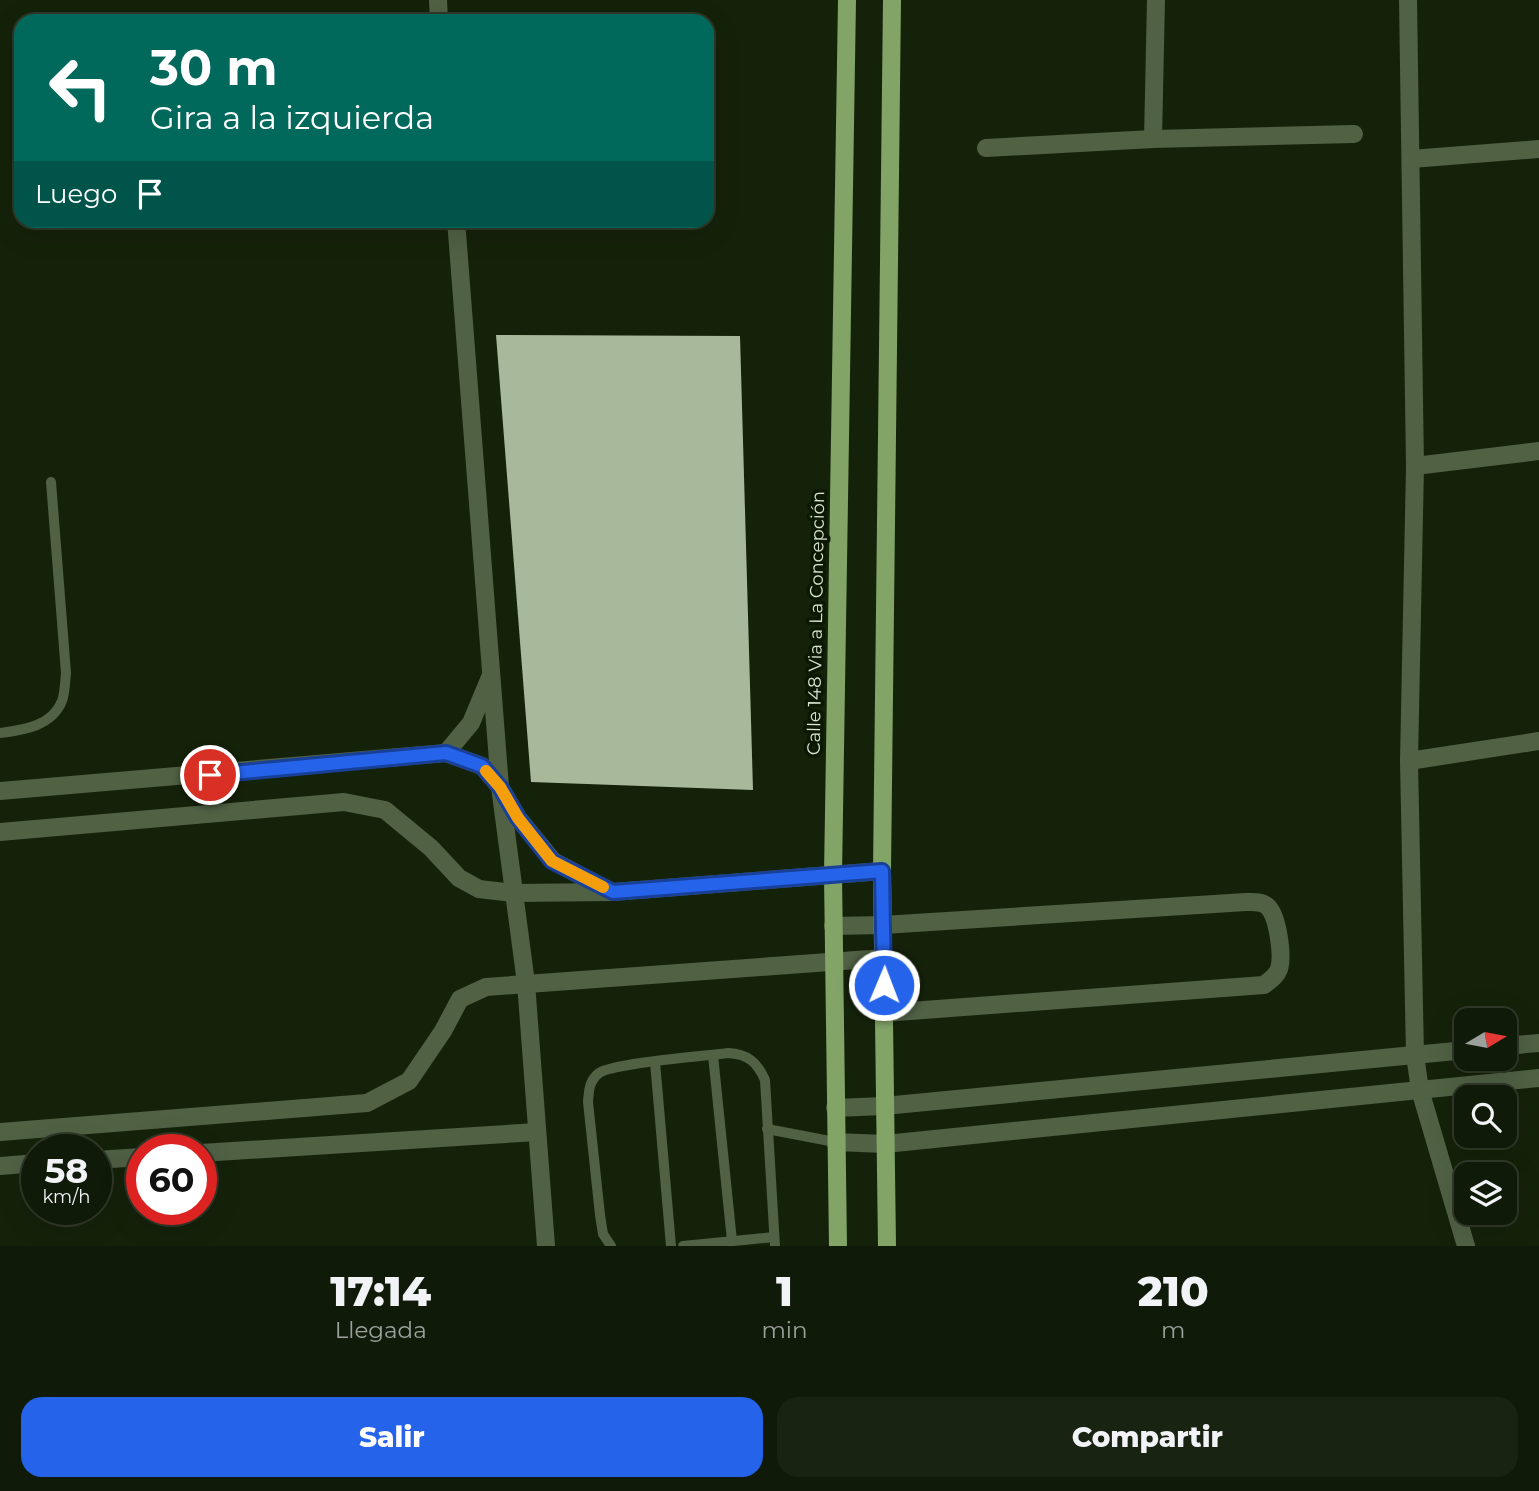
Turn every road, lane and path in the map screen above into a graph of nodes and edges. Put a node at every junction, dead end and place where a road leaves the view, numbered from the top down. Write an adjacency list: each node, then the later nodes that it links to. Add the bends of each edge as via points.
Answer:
1 (847, 0): 23 (main road, Calle 148 Via a La Concepción)
2 (892, 0): 22 (main road)
3 (1156, 0): 6 (street)
4 (1408, 0): 9 (street)
5 (1354, 134): 6 (street)
6 (1153, 139): 7 (street)
7 (986, 148)
8 (1539, 149): 9 (street)
9 (1411, 159): 12 (street)
10 (457, 228): 14 (street)
11 (1539, 451): 12 (street)
12 (1415, 466): 18 (street)
13 (51, 482): 15 (lane, via 66,673 62,701 50,719 24,730)
14 (492, 672): 17 (street, via 471,723); 19 (street)
15 (0, 733)
16 (1539, 741): 18 (street)
17 (446, 753): 19 (street, via 482,766); 20 (street)
18 (1409, 761): 36 (street)
19 (500, 787): 24 (street, via 552,861); 25 (street)
20 (0, 791)
21 (0, 832): 25 (street, via 344,802 385,810 459,878 479,889)
22 (882, 871): 23 (street); 26 (main road)
23 (833, 875): 24 (street); 27 (main road, Calle 148 Via a La Concepción)
24 (613, 892): 25 (street)
25 (513, 893): 30 (street)
26 (883, 925): 27 (street); 28 (main road); 31 (street, via 1258,902 1275,916 1280,955 1275,977 1264,985)
27 (833, 926): 29 (main road, Calle 148 Via a La Concepción)
28 (884, 958): 29 (street); 31 (main road)
29 (832, 963): 30 (street); 41 (main road, Calle 148 Via a La Concepción)
30 (526, 983): 43 (street, via 486,987 460,999 409,1081 367,1103); 44 (street)
31 (883, 1013): 40 (main road)
32 (1539, 1043): 33 (street)
33 (1517, 1045)
34 (1454, 1051): 36 (street)
35 (713, 1055): 37 (lane); 42 (lane, via 743,1054 758,1064 765,1080); 50 (lane)
36 (1415, 1055): 39 (street); 40 (street)
37 (655, 1062): 53 (lane, via 600,1072 589,1086 600,1215 603,1234); 54 (lane)
38 (1539, 1078): 39 (street)
39 (1420, 1090): 46 (street); 58 (street)
40 (884, 1106): 41 (street); 46 (main road)
41 (835, 1108): 45 (main road, Calle 148 Via a La Concepción)
42 (767, 1129): 45 (lane); 51 (lane)
43 (0, 1132)
44 (537, 1132): 47 (street); 52 (street)
45 (835, 1142): 46 (street); 56 (main road, Calle 148 Via a La Concepción)
46 (885, 1144): 57 (main road)
47 (217, 1152)
48 (21, 1164): 49 (street)
49 (0, 1166)
50 (732, 1241): 51 (lane); 55 (lane)
51 (774, 1241)
52 (546, 1246)
53 (611, 1246)
54 (671, 1246)
55 (683, 1246)
56 (838, 1246)
57 (887, 1246)
58 (1465, 1246)

